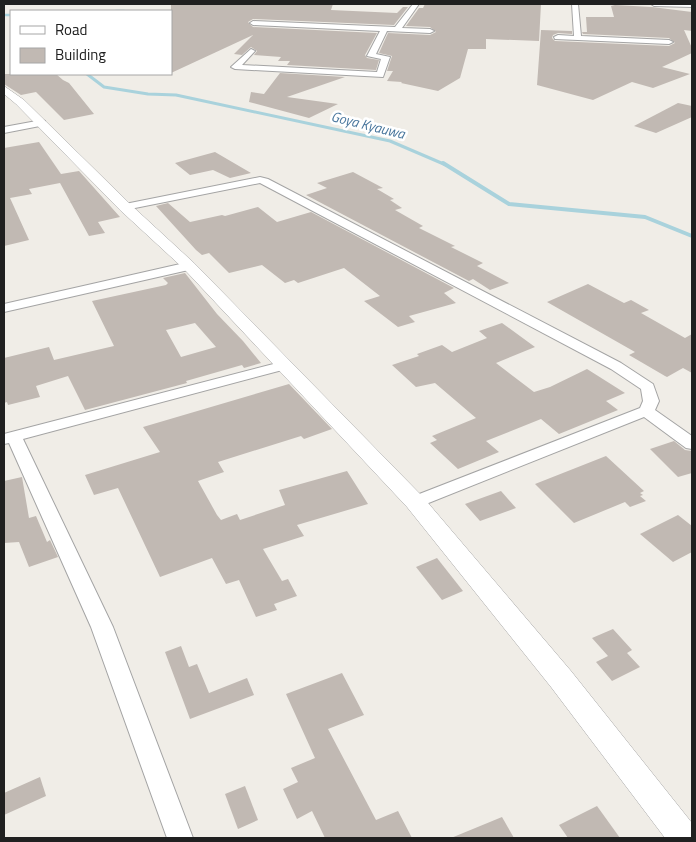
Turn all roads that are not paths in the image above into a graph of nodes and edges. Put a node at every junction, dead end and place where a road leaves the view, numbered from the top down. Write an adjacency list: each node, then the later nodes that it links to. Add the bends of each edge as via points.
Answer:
1 (416, 4): 7 (street)
2 (575, 4): 10 (street)
3 (654, 4): 4 (street)
4 (692, 5)
5 (253, 23): 6 (street)
6 (385, 29): 7 (street); 12 (street, via 371,56 386,57 380,75 235,67)
7 (396, 30): 8 (street)
8 (430, 32)
9 (558, 37): 10 (street)
10 (578, 38): 11 (street)
11 (669, 42)
12 (251, 52)
13 (4, 89): 14 (street)
14 (42, 123): 15 (street); 16 (street)
15 (4, 130)
16 (125, 207): 17 (street); 20 (street, via 264,181 616,366 648,387 651,400)
17 (189, 266): 18 (street); 19 (street)
18 (4, 308)
19 (286, 365): 21 (street); 23 (street)
20 (646, 411): 22 (street); 23 (street)
21 (9, 438): 24 (street, via 102,627)
22 (692, 444)
23 (415, 502): 25 (street, via 561,679)
24 (180, 838)
25 (684, 838)

